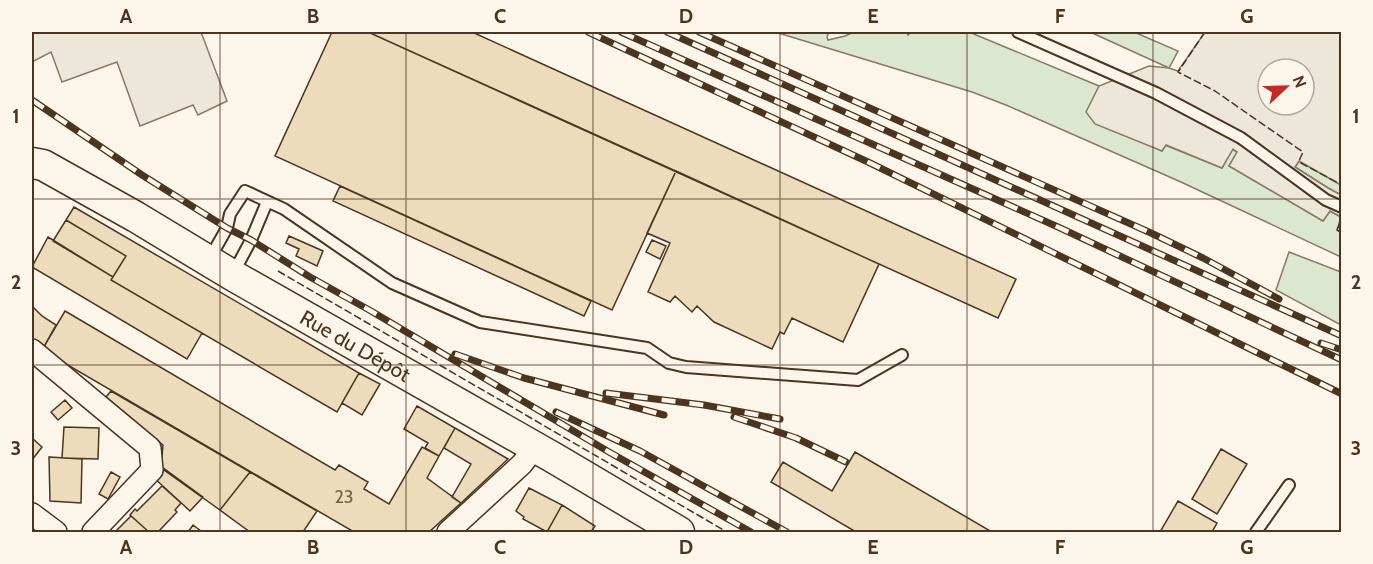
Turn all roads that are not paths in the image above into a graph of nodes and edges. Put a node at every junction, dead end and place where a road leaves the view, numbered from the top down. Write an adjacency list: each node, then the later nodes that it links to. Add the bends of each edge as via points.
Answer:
1 (1018, 32): 4 (lane, via 1156,93 1241,138)
2 (32, 159): 5 (main road, Rue du Dépôt)
3 (267, 202): 5 (lane, via 251,240); 5 (lane, via 245,191 230,214); 7 (lane, via 284,209 392,283 480,322 647,348 669,363 686,367 858,380)
4 (1341, 207)
5 (220, 268): 8 (main road, Rue du Dépôt)
6 (32, 350): 12 (street, via 150,448 152,470)
7 (902, 355)
8 (534, 448): 13 (street, via 522,464); 14 (main road, Rue du Dépôt)
9 (1289, 485): 15 (lane)
10 (32, 514): 11 (street)
11 (56, 532)
12 (93, 532)
13 (448, 532)
14 (679, 532)
15 (1256, 532)

